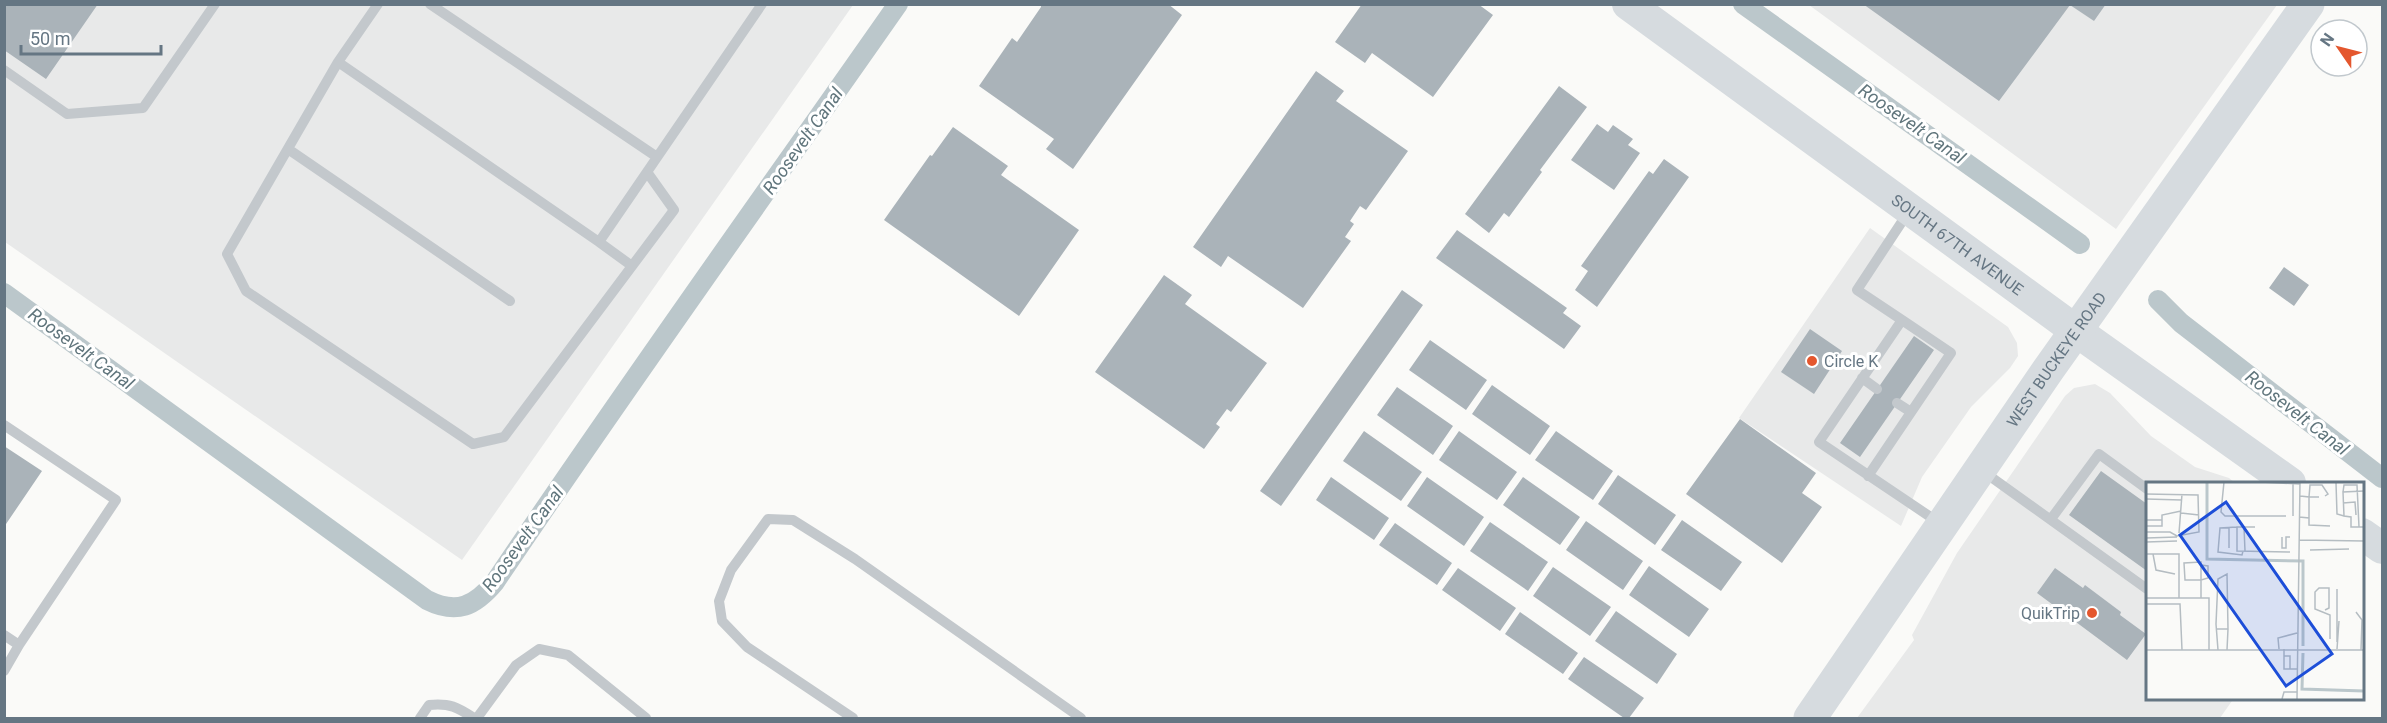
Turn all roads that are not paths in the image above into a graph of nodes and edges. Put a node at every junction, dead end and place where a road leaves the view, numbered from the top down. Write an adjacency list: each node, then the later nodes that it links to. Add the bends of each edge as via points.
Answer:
1 (215, 4): 8 (lane, via 143,108 67,114)
2 (378, 4): 7 (lane)
3 (430, 4): 10 (lane)
4 (762, 4): 10 (lane)
5 (1628, 4): 12 (main road, SOUTH 67TH AVENUE)
6 (2308, 4): 17 (main road, WEST BUCKEYE ROAD)
7 (338, 62): 9 (lane); 13 (lane)
8 (4, 70)
9 (288, 149): 14 (lane, via 227,254 246,291 473,444 504,437); 15 (lane)
10 (657, 157): 11 (lane)
11 (647, 172): 13 (lane); 14 (lane, via 674,210)
12 (1910, 211): 16 (lane, via 1857,290); 17 (main road, SOUTH 67TH AVENUE)
13 (599, 242): 14 (lane)
14 (632, 266)
15 (510, 302)
16 (1902, 320): 18 (lane); 21 (lane, via 1952,354)
17 (2075, 330): 23 (main road, WEST BUCKEYE ROAD); 25 (main road, SOUTH 67TH AVENUE)
18 (1862, 378): 19 (lane); 24 (lane, via 1819,442)
19 (1877, 389)
20 (1897, 403): 21 (lane)
21 (1911, 412): 24 (lane)
22 (4, 425): 33 (lane, via 116,500)
23 (1980, 469): 27 (lane); 28 (main road, WEST BUCKEYE ROAD)
24 (1868, 476): 28 (lane)
25 (2286, 482)
26 (2146, 488): 27 (lane, via 2099,454)
27 (2051, 519): 31 (lane)
28 (1942, 525): 40 (main road, WEST BUCKEYE ROAD)
29 (2363, 535): 30 (main road)
30 (2382, 549)
31 (2146, 588)
32 (4, 635): 33 (lane)
33 (19, 645): 34 (lane)
34 (4, 671)
35 (420, 718): 36 (lane, via 429,705 446,703)
36 (476, 718): 37 (lane, via 516,665 538,648 568,655)
37 (645, 718)
38 (853, 718): 39 (lane, via 747,647 722,621 719,601 731,570 768,519 793,520 855,559)
39 (1080, 718)
40 (1810, 718)

